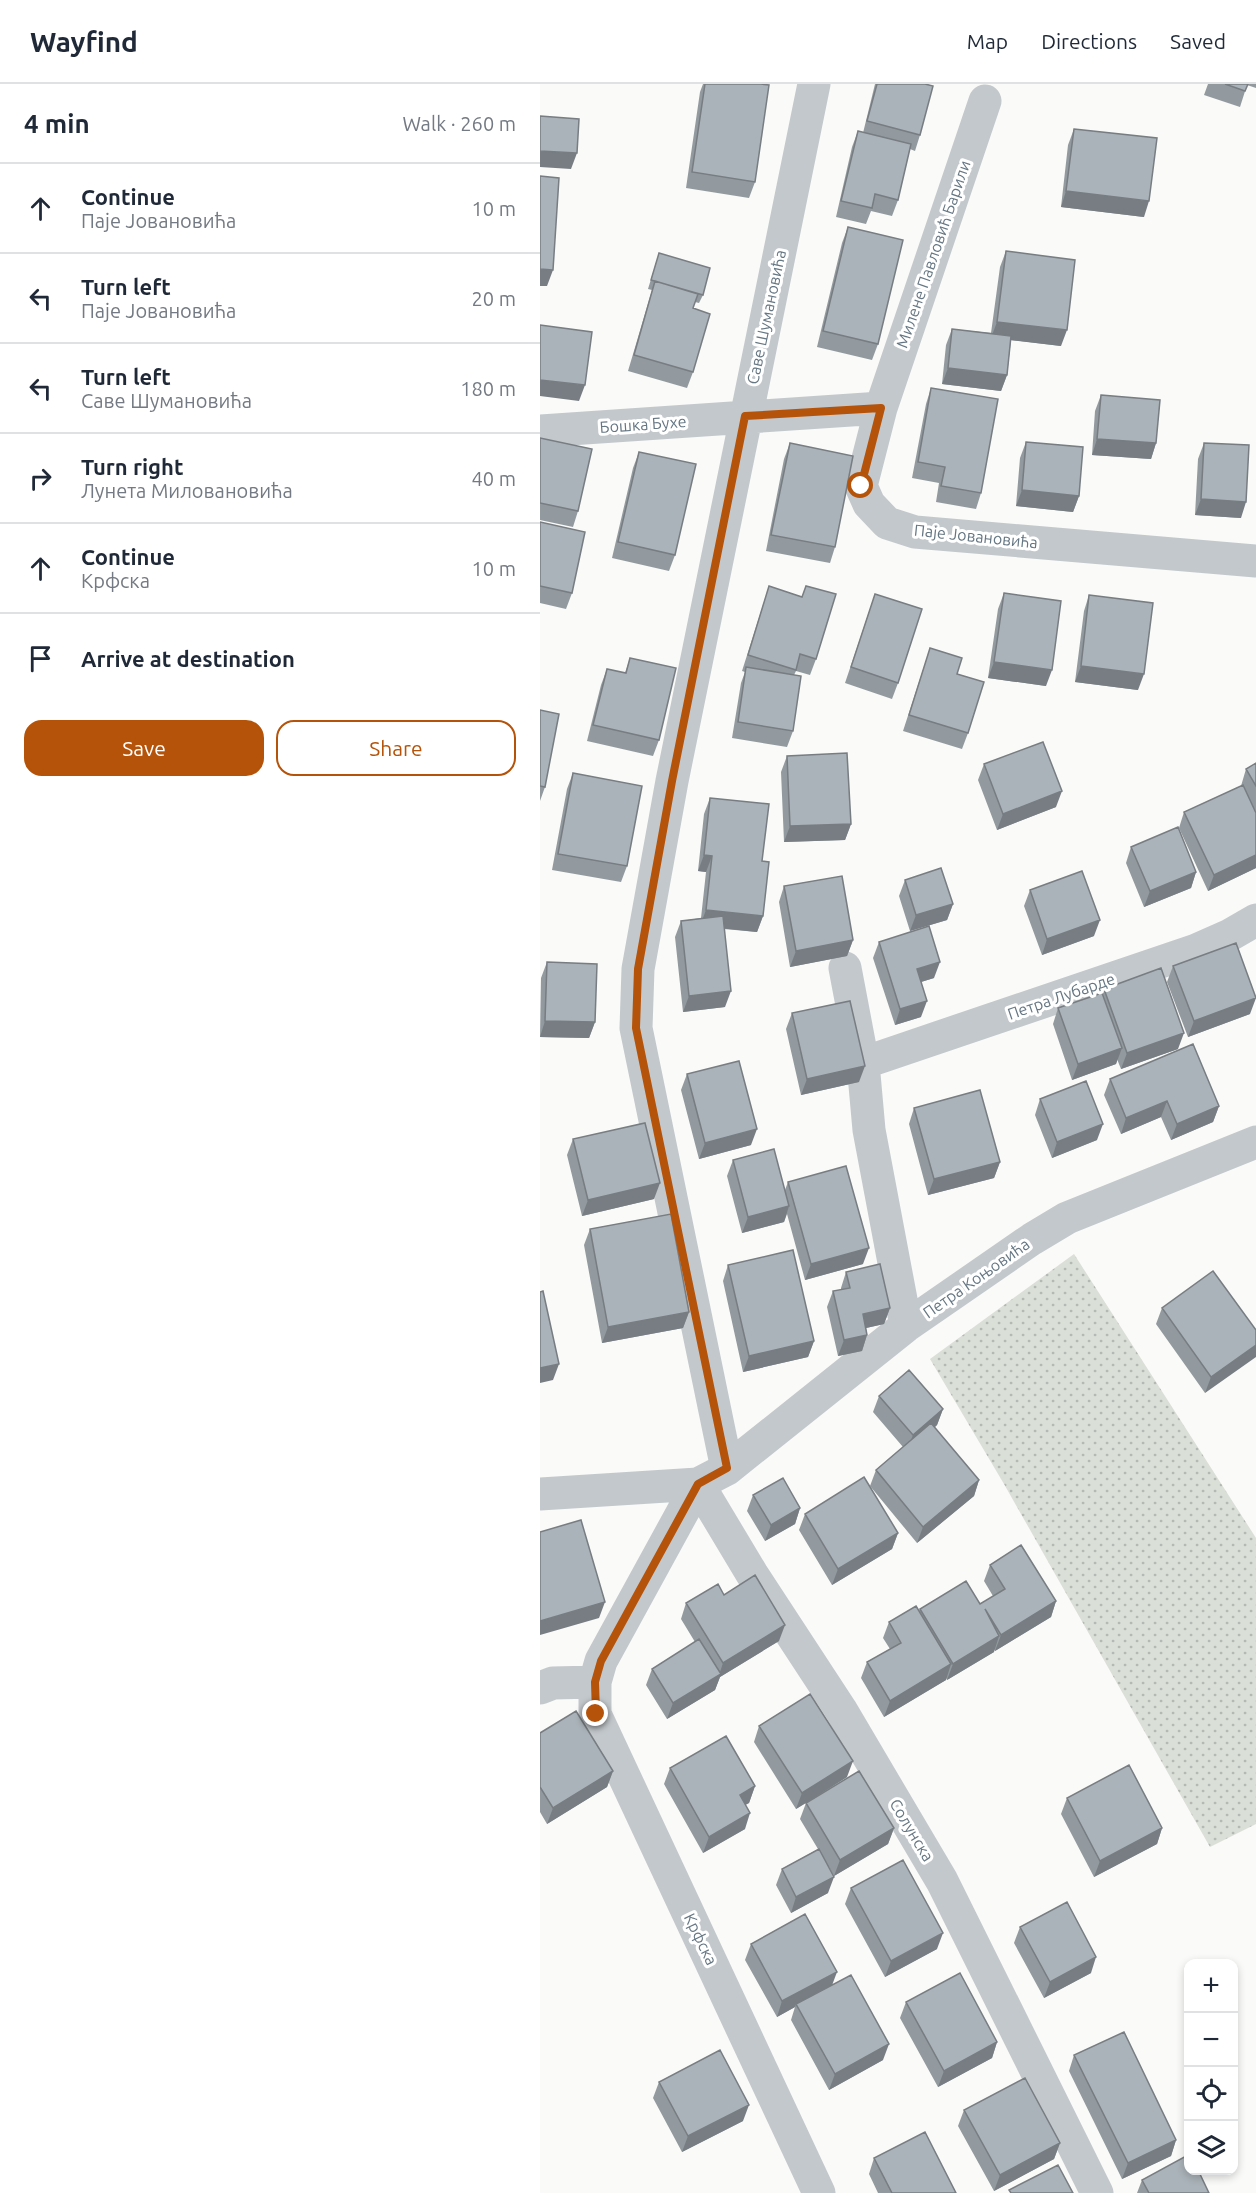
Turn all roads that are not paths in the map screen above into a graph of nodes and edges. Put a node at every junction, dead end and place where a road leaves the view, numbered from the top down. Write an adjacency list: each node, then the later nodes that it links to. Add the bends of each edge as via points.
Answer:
1 (814, 84): 4 (street, Саве Шумановића)
2 (985, 101): 3 (street, Милене Павловић Барили)
3 (881, 408): 4 (street); 6 (street, Паје Јовановића, via 861,486 869,504 887,523 915,532)
4 (745, 416): 5 (street, Бошка Бухе); 12 (street, Саве Шумановића, via 672,781 638,969 636,1000 636,1028)
5 (540, 431)
6 (1256, 561)
7 (1256, 920): 9 (street, Петра Лубарде, via 1196,950)
8 (845, 968): 9 (street)
9 (863, 1063): 11 (street, via 869,1130)
10 (1256, 1142): 11 (street, Петра Коњовића, via 1067,1218)
11 (906, 1326): 12 (street, Петра Коњовића)
12 (727, 1468): 13 (street, Петра Коњовића)
13 (698, 1484): 14 (street); 15 (street, via 601,1661); 18 (street, Солунска, via 841,1710 942,1881)
14 (540, 1494)
15 (595, 1682): 16 (street, via 553,1683); 17 (street, Крфска, via 596,1714)
16 (540, 1688)
17 (819, 2193)
18 (1097, 2193)

